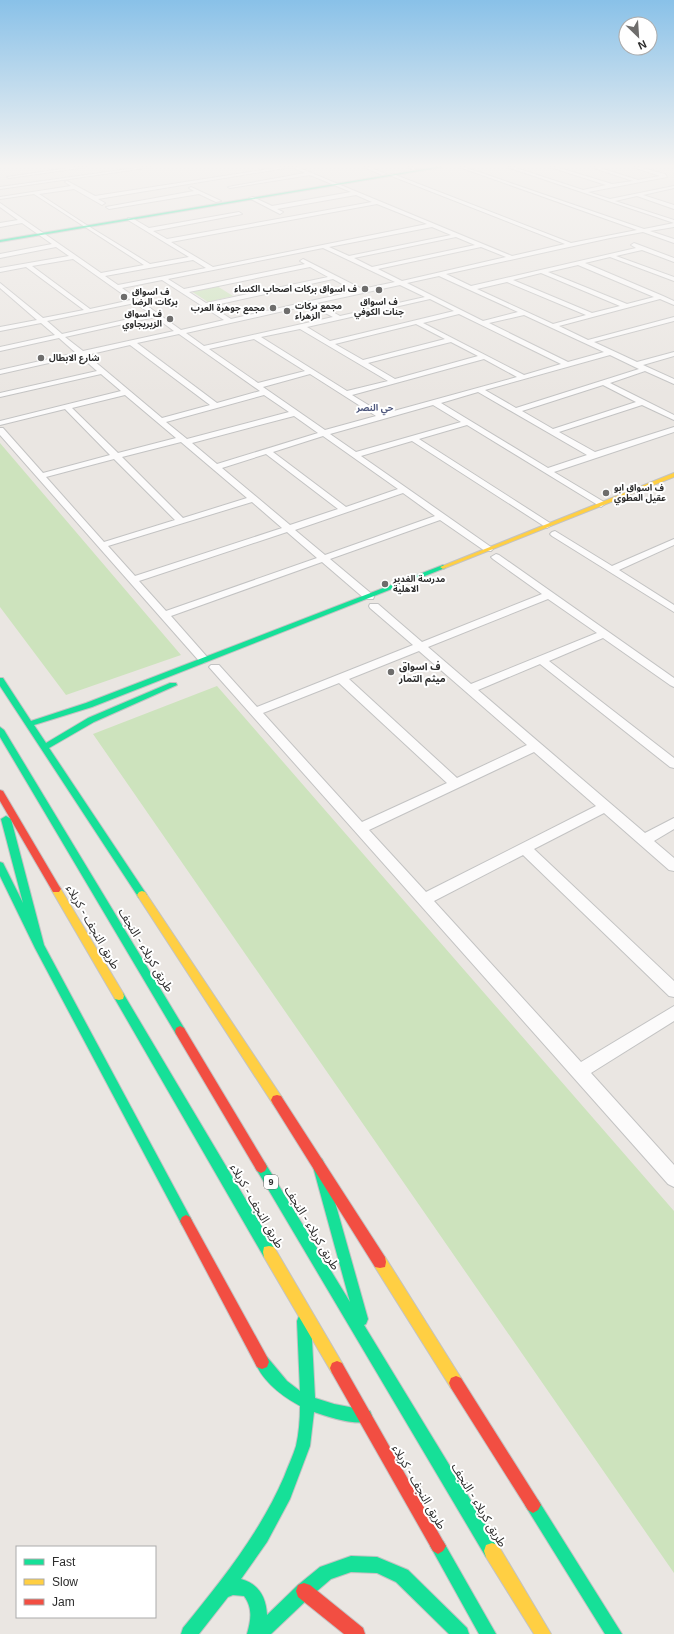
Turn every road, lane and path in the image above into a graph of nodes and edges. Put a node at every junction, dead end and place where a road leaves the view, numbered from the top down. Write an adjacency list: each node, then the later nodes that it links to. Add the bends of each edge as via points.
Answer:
1 (55, 243): 11 (street)
2 (113, 243): 31 (street)
3 (169, 243): 22 (street)
4 (337, 243): 13 (street)
5 (417, 243): 23 (street)
6 (433, 243): 16 (street)
7 (476, 243): 14 (street)
8 (566, 243): 12 (street)
9 (579, 243): 12 (street)
10 (630, 244): 15 (street)
11 (58, 245): 19 (street); 21 (street)
12 (571, 245): 18 (street)
13 (323, 246): 17 (street); 23 (street)
14 (482, 246): 16 (street); 24 (street)
15 (643, 248): 20 (street); 26 (street)
16 (453, 252): 34 (street)
17 (287, 253): 30 (street); 33 (street)
18 (530, 254): 24 (street); 25 (street)
19 (0, 256)
20 (611, 256): 28 (street); 42 (street)
21 (74, 257): 29 (street); 38 (street)
22 (194, 258): 31 (street); 33 (street)
23 (347, 258): 34 (street)
24 (512, 258): 37 (street)
25 (543, 259)
26 (674, 260)
27 (550, 262): 32 (street)
28 (579, 263): 32 (street); 49 (street)
29 (27, 265): 35 (street); 60 (street)
30 (310, 265): 40 (street); 44 (street)
31 (149, 266): 38 (street)
32 (562, 267): 36 (street)
33 (211, 268): 39 (street)
34 (371, 269): 43 (street)
35 (0, 270)
36 (543, 272): 41 (street); 59 (street)
37 (440, 274): 43 (street); 48 (street)
38 (102, 275): 47 (street)
39 (163, 278): 47 (street); 50 (street)
40 (334, 278): 51 (street); 52 (street)
41 (508, 280): 48 (street); 64 (street)
42 (672, 281)
43 (402, 283): 51 (street); 53 (street)
44 (219, 284): 50 (street); 52 (street)
45 (0, 285): 67 (street)
46 (655, 286): 49 (street)
47 (118, 287): 55 (street)
48 (471, 288): 62 (street)
49 (642, 289): 54 (street)
50 (184, 291): 58 (street)
51 (362, 292): 57 (street)
52 (243, 297): 58 (street)
53 (432, 297): 61 (street); 65 (street)
54 (661, 297): 56 (street); 59 (street)
55 (138, 301): 60 (street); 63 (street)
56 (674, 302)
57 (312, 303): 65 (street); 68 (street)
58 (205, 305): 68 (street)
59 (626, 306): 64 (street)
60 (89, 311): 67 (street)
61 (459, 312): 69 (street); 70 (street)
62 (524, 313): 70 (street); 71 (street)
63 (157, 315): 74 (street); 75 (street)
64 (590, 315): 71 (street)
65 (340, 318): 72 (street)
66 (674, 318): 78 (street)
67 (42, 320): 73 (street); 75 (street)
68 (230, 321): 74 (street)
69 (417, 322): 77 (street); 80 (street)
70 (482, 323): 88 (street)
71 (552, 326): 78 (street)
72 (302, 327): 76 (street); 80 (street)
73 (0, 329)
74 (181, 332): 79 (street); 81 (street)
75 (60, 336): 82 (street); 84 (street)
76 (256, 337): 81 (street); 93 (street)
77 (451, 340): 86 (street); 87 (street)
78 (588, 342): 83 (street)
79 (132, 343): 84 (street); 107 (street)
80 (330, 343): 87 (street)
81 (204, 348): 98 (street)
82 (0, 349)
83 (610, 353): 88 (street); 89 (street)
84 (82, 354): 91 (street); 92 (street)
85 (674, 354): 89 (street)
86 (484, 357): 94 (street); 95 (street)
87 (363, 362): 95 (street)
88 (568, 365): 94 (street)
89 (636, 365): 90 (street)
90 (645, 369): 96 (street); 97 (street)
91 (0, 372)
92 (102, 372): 100 (street); 103 (street)
93 (311, 372): 98 (street); 102 (street)
94 (523, 377): 99 (street)
95 (394, 381): 102 (street)
96 (603, 382): 105 (street); 108 (street)
97 (674, 382)
98 (257, 386): 101 (street)
99 (479, 390): 104 (street); 108 (street)
100 (126, 392): 106 (street); 112 (street)
101 (266, 392): 107 (street); 109 (street)
102 (346, 394): 110 (street)
103 (0, 395)
104 (434, 402): 110 (street); 114 (street)
105 (643, 402): 111 (street); 117 (street)
106 (66, 406): 113 (street); 123 (street)
107 (215, 406): 112 (street)
108 (515, 411): 117 (street)
109 (296, 413): 118 (street); 120 (street)
110 (382, 417): 118 (street)
111 (674, 418)
112 (160, 421): 120 (street)
113 (0, 423)
114 (467, 423): 119 (street); 126 (street)
115 (0, 430): 128 (street)
116 (674, 430): 124 (street)
117 (552, 432): 124 (street)
118 (325, 433): 121 (street); 122 (street)
119 (412, 438): 122 (street); 138 (street)
120 (184, 440): 123 (street); 125 (street)
121 (267, 451): 125 (street); 132 (street)
122 (355, 455): 129 (street)
123 (116, 456): 128 (street); 136 (street)
124 (595, 456): 126 (street)
125 (216, 467): 130 (street)
126 (547, 471): 131 (street)
127 (674, 475): 131 (main road)
128 (40, 476): 143 (street)
129 (405, 490): 132 (street); 135 (street)
130 (253, 499): 136 (street); 139 (street)
131 (600, 504): 133 (main road, via 601,509); 134 (main road)
132 (345, 510): 139 (street)
133 (610, 512)
134 (573, 515): 137 (main road, via 583,517); 138 (main road)
135 (442, 516): 144 (street); 146 (street)
136 (181, 521): 143 (street)
137 (585, 522)
138 (547, 525): 144 (main road)
139 (289, 529): 146 (street); 148 (street)
140 (567, 529): 141 (main road)
141 (552, 536): 147 (street)
142 (674, 542): 147 (street)
143 (103, 545): 148 (street)
144 (488, 549): 152 (main road)
145 (496, 557): 149 (street)
146 (324, 558): 152 (street); 154 (street)
147 (612, 570): 151 (street)
148 (133, 580): 154 (street)
149 (549, 595): 155 (street); 156 (street)
150 (674, 599): 151 (street)
151 (664, 603): 153 (street)
152 (373, 604): 156 (street); 158 (main road)
153 (674, 609)
154 (165, 615): 158 (street)
155 (604, 634): 157 (street); 161 (street)
156 (421, 646): 159 (street); 163 (street)
157 (541, 660): 163 (street); 171 (street)
158 (212, 666): 164 (main road); 165 (street)
159 (341, 678): 165 (street); 172 (street)
160 (0, 680): 167 (main road)
161 (672, 680)
162 (180, 682): 166 (main road)
163 (470, 689): 169 (street)
164 (89, 705): 166 (main road, via 86,709 90,715); 167 (main road)
165 (255, 712): 176 (street)
166 (102, 715): 170 (main road, via 69,731)
167 (30, 724): 170 (main road)
168 (0, 730): 189 (main road, طريق کربلاء - النجف / 9)
169 (536, 746): 172 (street); 174 (street)
170 (45, 747): 186 (main road)
171 (674, 764)
172 (456, 784): 176 (street)
173 (0, 794): 182 (main road); 188 (main road, طريق النجف - کربلاء)
174 (606, 806): 177 (street); 178 (street)
175 (674, 824): 177 (street)
176 (360, 829): 181 (street)
177 (644, 840): 180 (street)
178 (526, 849): 181 (street); 183 (street)
179 (0, 866): 182 (main road)
180 (674, 866)
181 (424, 900): 185 (street)
182 (39, 945): 190 (main road, via 260,1359 273,1378)
183 (674, 991)
184 (674, 1013): 185 (street)
185 (579, 1072): 187 (street)
186 (318, 1163): 189 (main road); 201 (main road)
187 (674, 1178)
188 (303, 1309): 190 (main road); 191 (main road, طريق النجف - کربلاء)
189 (368, 1345): 200 (main road, طريق کربلاء - النجف / 9)
190 (307, 1402): 191 (main road, via 325,1410); 192 (main road, via 304,1444 278,1513)
191 (365, 1416): 199 (main road, طريق النجف - کربلاء)
192 (222, 1591): 194 (main road); 195 (main road, via 233,1586 243,1586 252,1592 258,1602 260,1616)
193 (304, 1591): 196 (main road); 197 (main road); 198 (main road, via 326,1573 351,1564 377,1565 402,1576)
194 (189, 1634)
195 (255, 1634)
196 (259, 1634)
197 (356, 1634)
198 (461, 1634)
199 (488, 1634)
200 (543, 1634)
201 (614, 1634)

